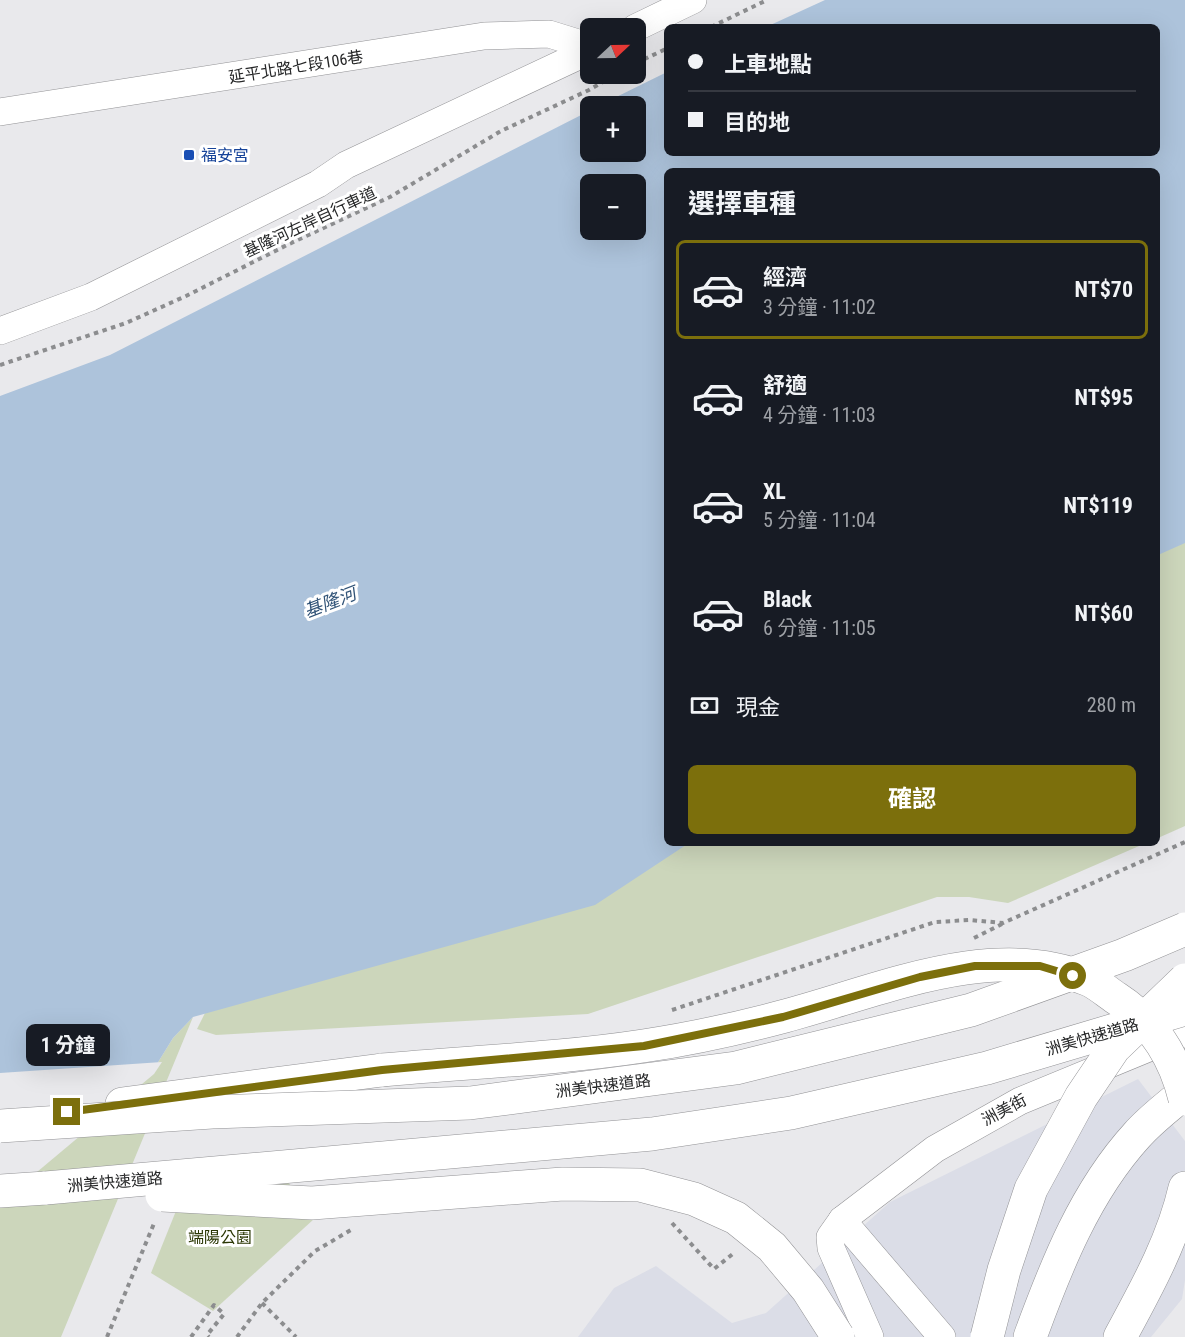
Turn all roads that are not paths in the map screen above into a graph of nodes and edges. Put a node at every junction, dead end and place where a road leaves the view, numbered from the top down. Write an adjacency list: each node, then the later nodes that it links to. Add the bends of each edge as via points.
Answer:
1 (693, 0): 2 (street)
2 (646, 23)
3 (580, 44): 5 (street, 延平北路七段106巷, via 549,34 484,36)
4 (580, 53): 6 (street, via 346,165 318,184 91,297)
5 (0, 112)
6 (0, 332)
7 (1185, 929): 14 (highway, 洲美快速道路, bridge, via 971,1010 736,1068 470,1103 212,1112)
8 (1185, 980): 22 (highway, bridge, via 1114,1048 1081,1097 1031,1189)
9 (1185, 1010): 15 (highway, 洲美快速道路, bridge, via 987,1068 791,1113 652,1134)
10 (1185, 1033): 18 (street, 洲美街, via 1020,1101 935,1149)
11 (1185, 1092): 23 (highway, via 1137,1135 1092,1197 1061,1259)
12 (1185, 1100): 13 (highway, bridge, via 1178,1071 1155,1033 1128,1006 1090,981 1040,966 975,966 920,977 783,1017 644,1046 382,1070)
13 (0, 1120)
14 (0, 1126)
15 (46, 1188): 17 (highway, 洲美快速道路); 19 (highway, bridge, via 312,1203 563,1184 640,1185 694,1199 736,1218 772,1247 808,1290)
16 (1185, 1188): 24 (highway, via 1178,1218 1151,1280)
17 (0, 1191)
18 (842, 1220): 20 (street, 洲美街, via 830,1236 831,1248); 21 (street)
19 (838, 1337)
20 (870, 1337)
21 (942, 1337)
22 (987, 1337)
23 (1030, 1337)
24 (1120, 1337)

